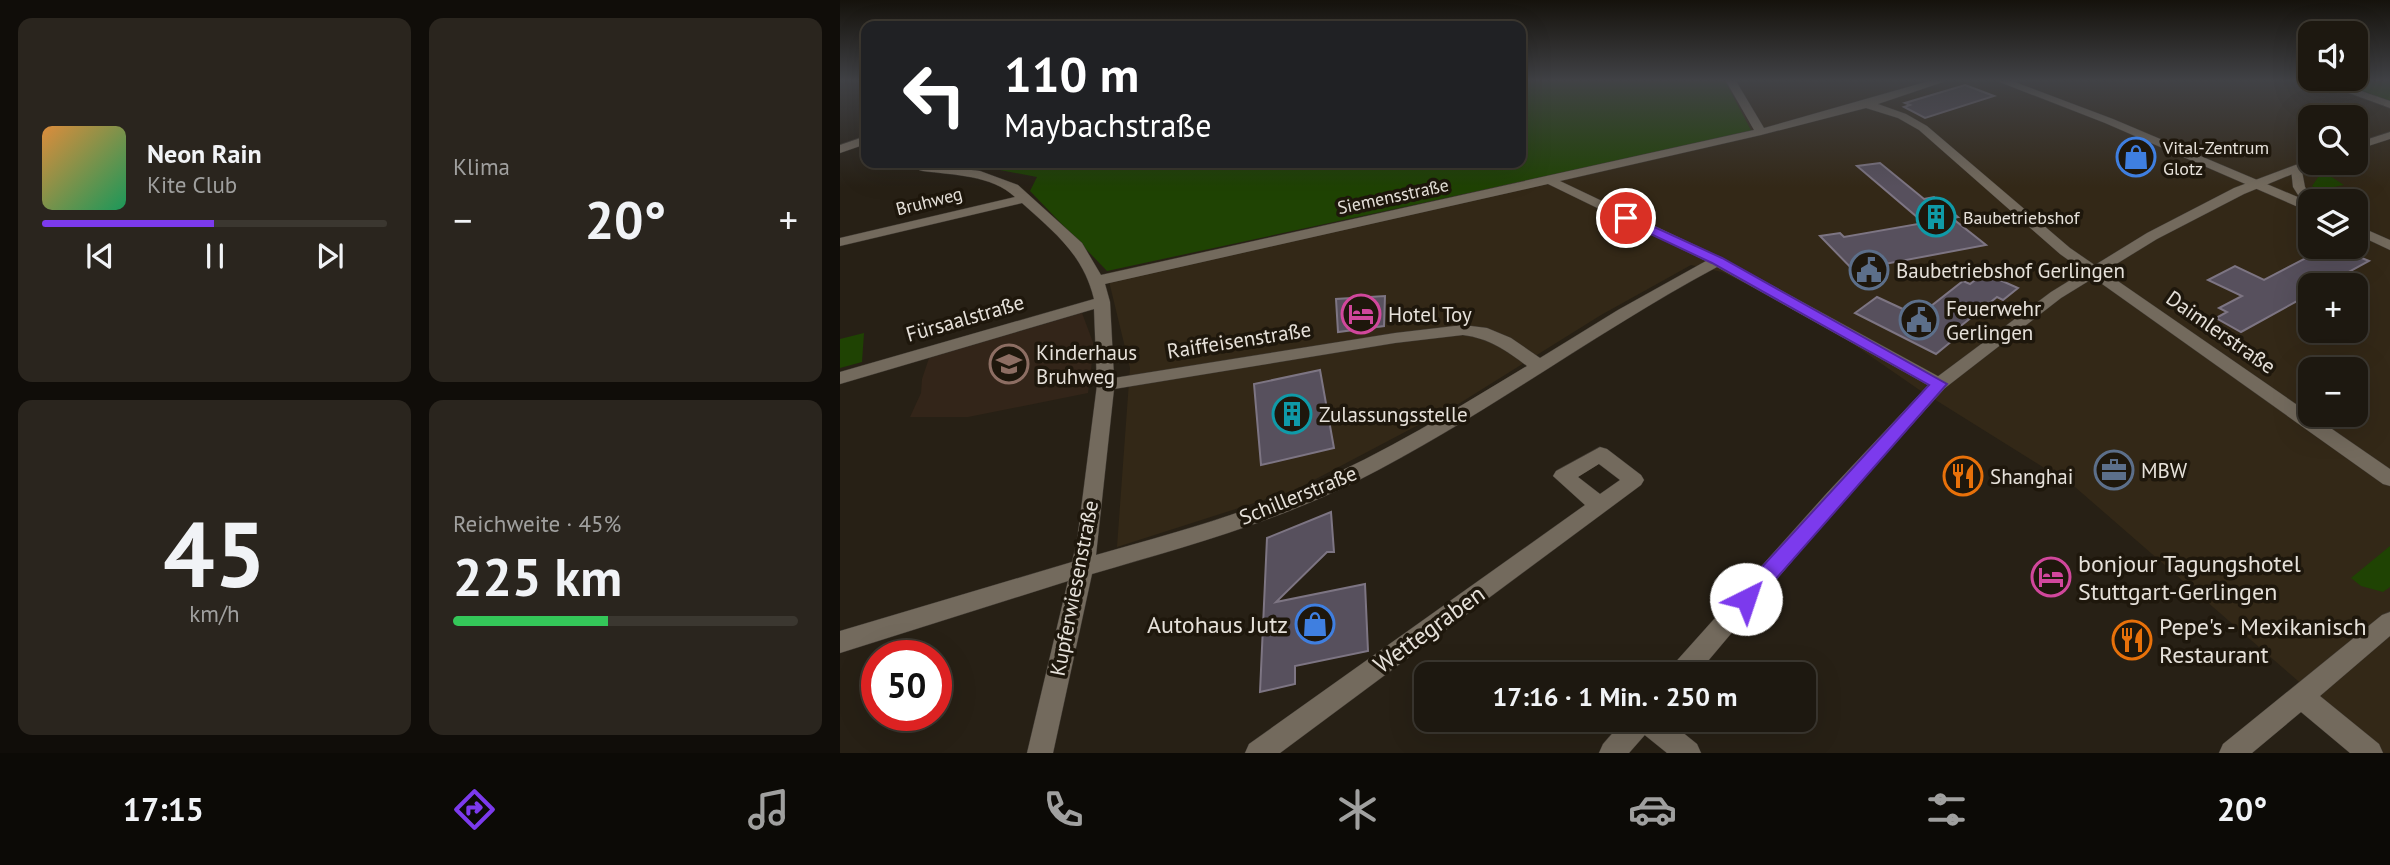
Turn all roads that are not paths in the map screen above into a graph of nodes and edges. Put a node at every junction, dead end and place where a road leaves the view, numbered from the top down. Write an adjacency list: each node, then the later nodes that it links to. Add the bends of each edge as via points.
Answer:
1 (1752, 116): 5 (street)
2 (1820, 116): 5 (street, Siemensstraße)
3 (1902, 116): 21 (street, Daimlerstraße, via 1923,128 2065,251)
4 (2096, 116): 13 (street)
5 (1761, 132): 12 (street, Siemensstraße)
6 (2390, 135): 8 (street)
7 (861, 142): 9 (street)
8 (2368, 143)
9 (840, 149)
10 (929, 168): 15 (street, Kupferwiesenstraße, via 992,179)
11 (2297, 169): 13 (street); 14 (street)
12 (1551, 179): 20 (street); 22 (street, Siemensstraße)
13 (2257, 183): 16 (street); 21 (street)
14 (2300, 189)
15 (1027, 198): 18 (street, Bruhweg); 22 (street, Kupferwiesenstraße, via 1077,247)
16 (2298, 200)
17 (2368, 235): 19 (street)
18 (840, 242)
19 (2390, 246)
20 (1717, 261): 24 (street, Schillerstraße); 26 (street)
21 (2095, 271): 26 (street); 28 (street, Daimlerstraße)
22 (1097, 281): 23 (street, Kupferwiesenstraße)
23 (1102, 302): 25 (street, Fürsaalstraße); 27 (street, Kupferwiesenstraße)
24 (1538, 365): 27 (street, Raiffeisenstraße, via 1505,342 1463,330); 30 (street, Schillerstraße, via 1407,447 1334,483 1259,513)
25 (840, 378)
26 (1939, 384): 33 (street)
27 (1106, 385): 30 (street, Kupferwiesenstraße)
28 (2390, 479)
29 (1600, 505): 38 (street, Wettegraben)
30 (1082, 568): 32 (street, Schillerstraße); 37 (street, Kupferwiesenstraße)
31 (2390, 622): 34 (street)
32 (840, 642)
33 (1691, 662)
34 (2301, 696): 41 (street); 42 (street)
35 (1631, 732): 39 (street)
36 (1660, 732): 40 (street)
37 (1040, 753)
38 (1258, 753)
39 (1612, 753)
40 (1688, 753)
41 (2232, 753)
42 (2370, 753)

